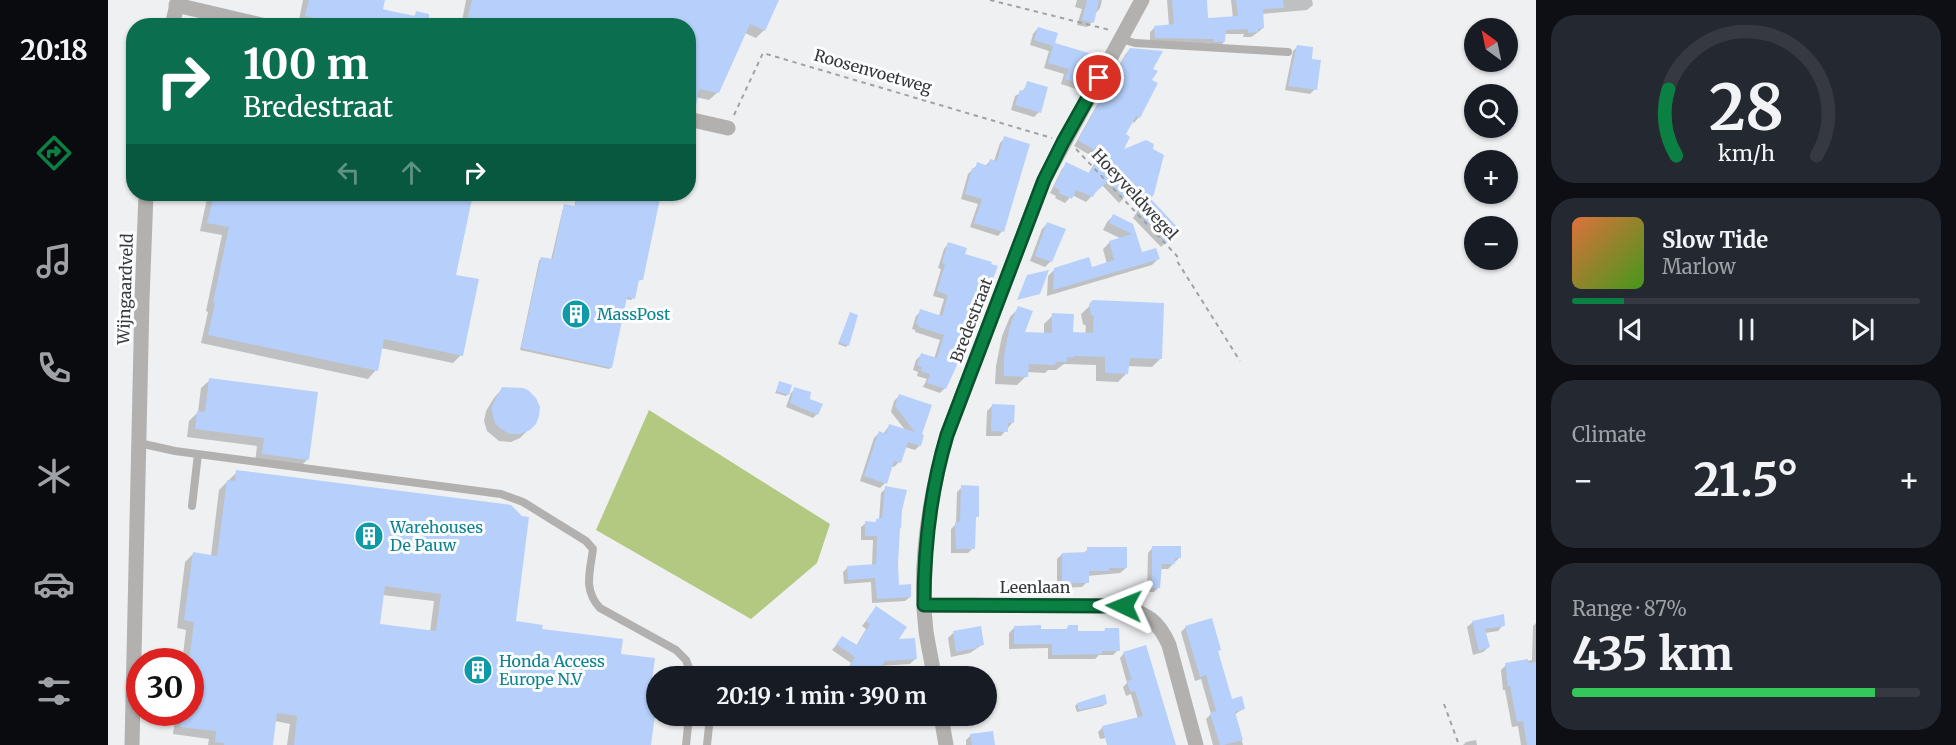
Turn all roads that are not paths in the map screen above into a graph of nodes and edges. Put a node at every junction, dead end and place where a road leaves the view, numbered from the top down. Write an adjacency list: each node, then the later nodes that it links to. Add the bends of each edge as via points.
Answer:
1 (1142, 0): 5 (street, Bredestraat)
2 (177, 3): 3 (street); 4 (street)
3 (174, 18)
4 (235, 18)
5 (1122, 36): 6 (lane, via 1135,43); 13 (street, Bredestraat, via 1063,142 1034,204 947,435 927,523)
6 (1288, 52)
7 (696, 121): 8 (street)
8 (728, 128)
9 (146, 201): 10 (street, Wijngaardveld)
10 (139, 443): 11 (lane); 19 (street, Wijngaardveld)
11 (198, 454): 12 (lane); 14 (lane, via 501,494 523,502 593,549 588,587 591,599 600,608 676,650)
12 (192, 506)
13 (924, 605): 15 (street, Bredestraat); 23 (street, Leenlaan, via 1124,606 1149,616 1162,629 1169,645)
14 (688, 666)
15 (932, 666)
16 (688, 726): 20 (lane)
17 (709, 726): 21 (lane)
18 (943, 726): 22 (street)
19 (132, 745)
20 (686, 745)
21 (706, 745)
22 (946, 745)
23 (1197, 745)

